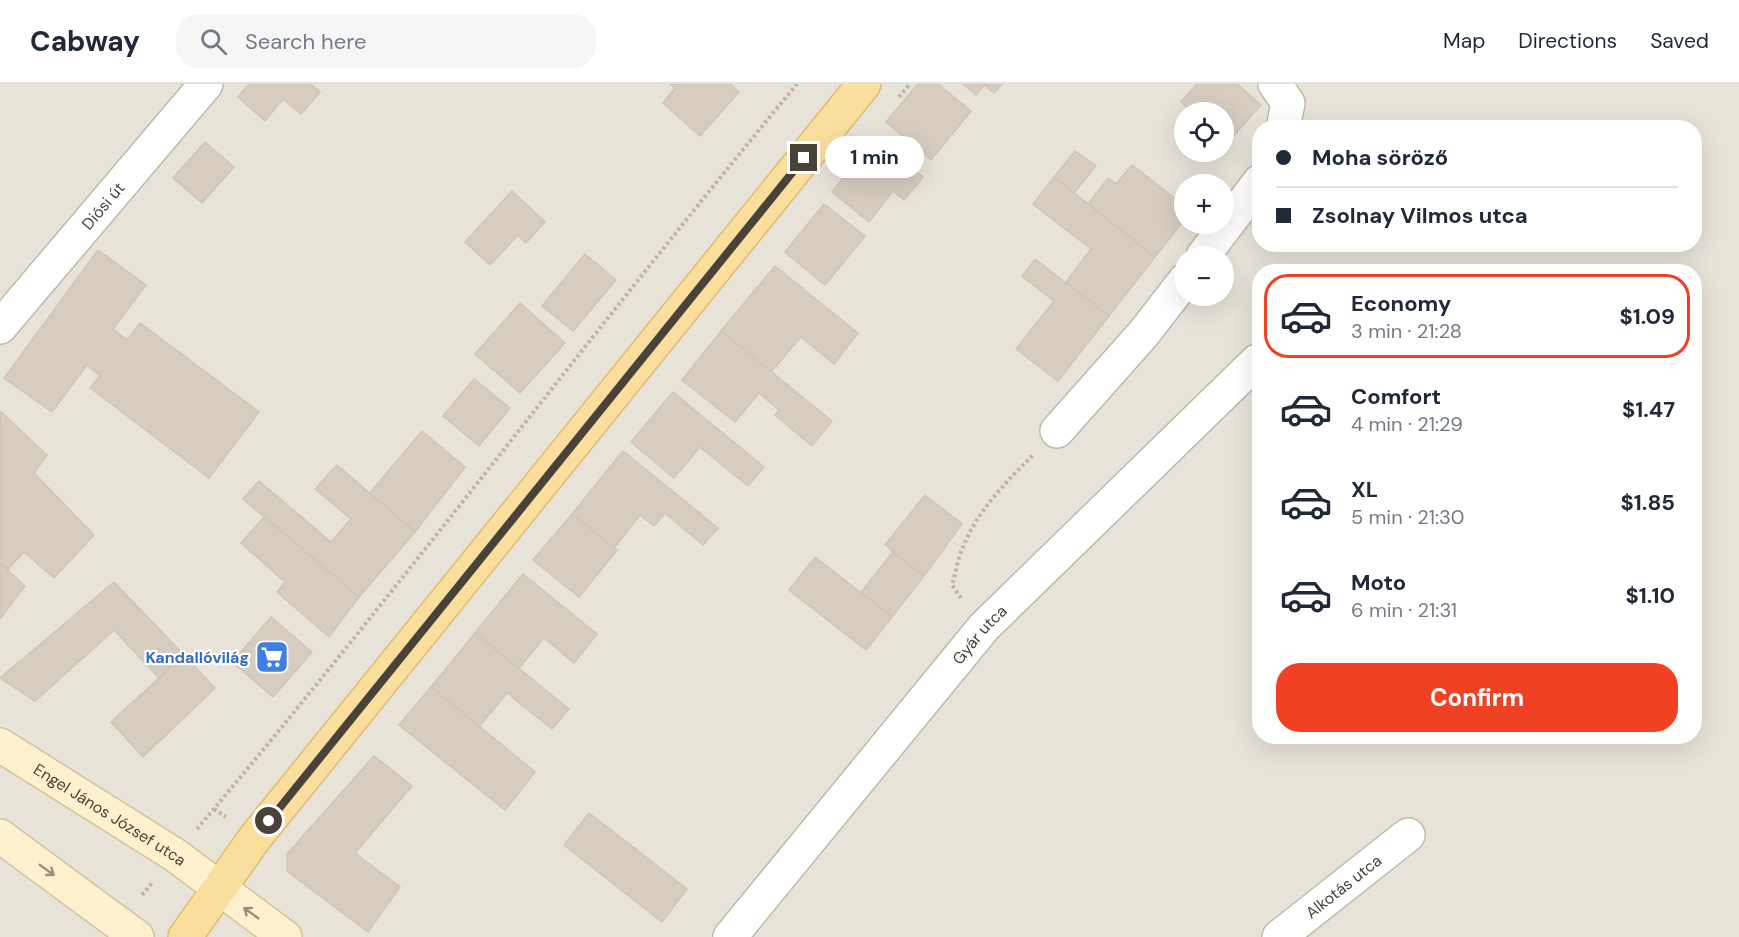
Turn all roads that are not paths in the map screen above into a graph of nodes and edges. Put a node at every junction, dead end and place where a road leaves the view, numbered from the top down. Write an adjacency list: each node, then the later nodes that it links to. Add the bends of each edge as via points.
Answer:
1 (206, 84): 8 (street, Diósi út)
2 (864, 84): 14 (main road)
3 (1275, 84): 4 (street, via 1288,103)
4 (1285, 120)
5 (1252, 192): 6 (street)
6 (1211, 246)
7 (1174, 294): 10 (street)
8 (0, 327)
9 (1252, 365): 18 (street, Gyár utca, via 984,627)
10 (1057, 432)
11 (0, 745): 14 (street, Engel János József utca, via 175,855)
12 (1408, 835): 19 (street, Alkotás utca)
13 (0, 836): 15 (street, one-way to 15)
14 (218, 888): 16 (main road); 17 (street, Engel János József utca, one-way to 14)
15 (128, 930)
16 (184, 937)
17 (285, 937)
18 (730, 937)
19 (1279, 937)

